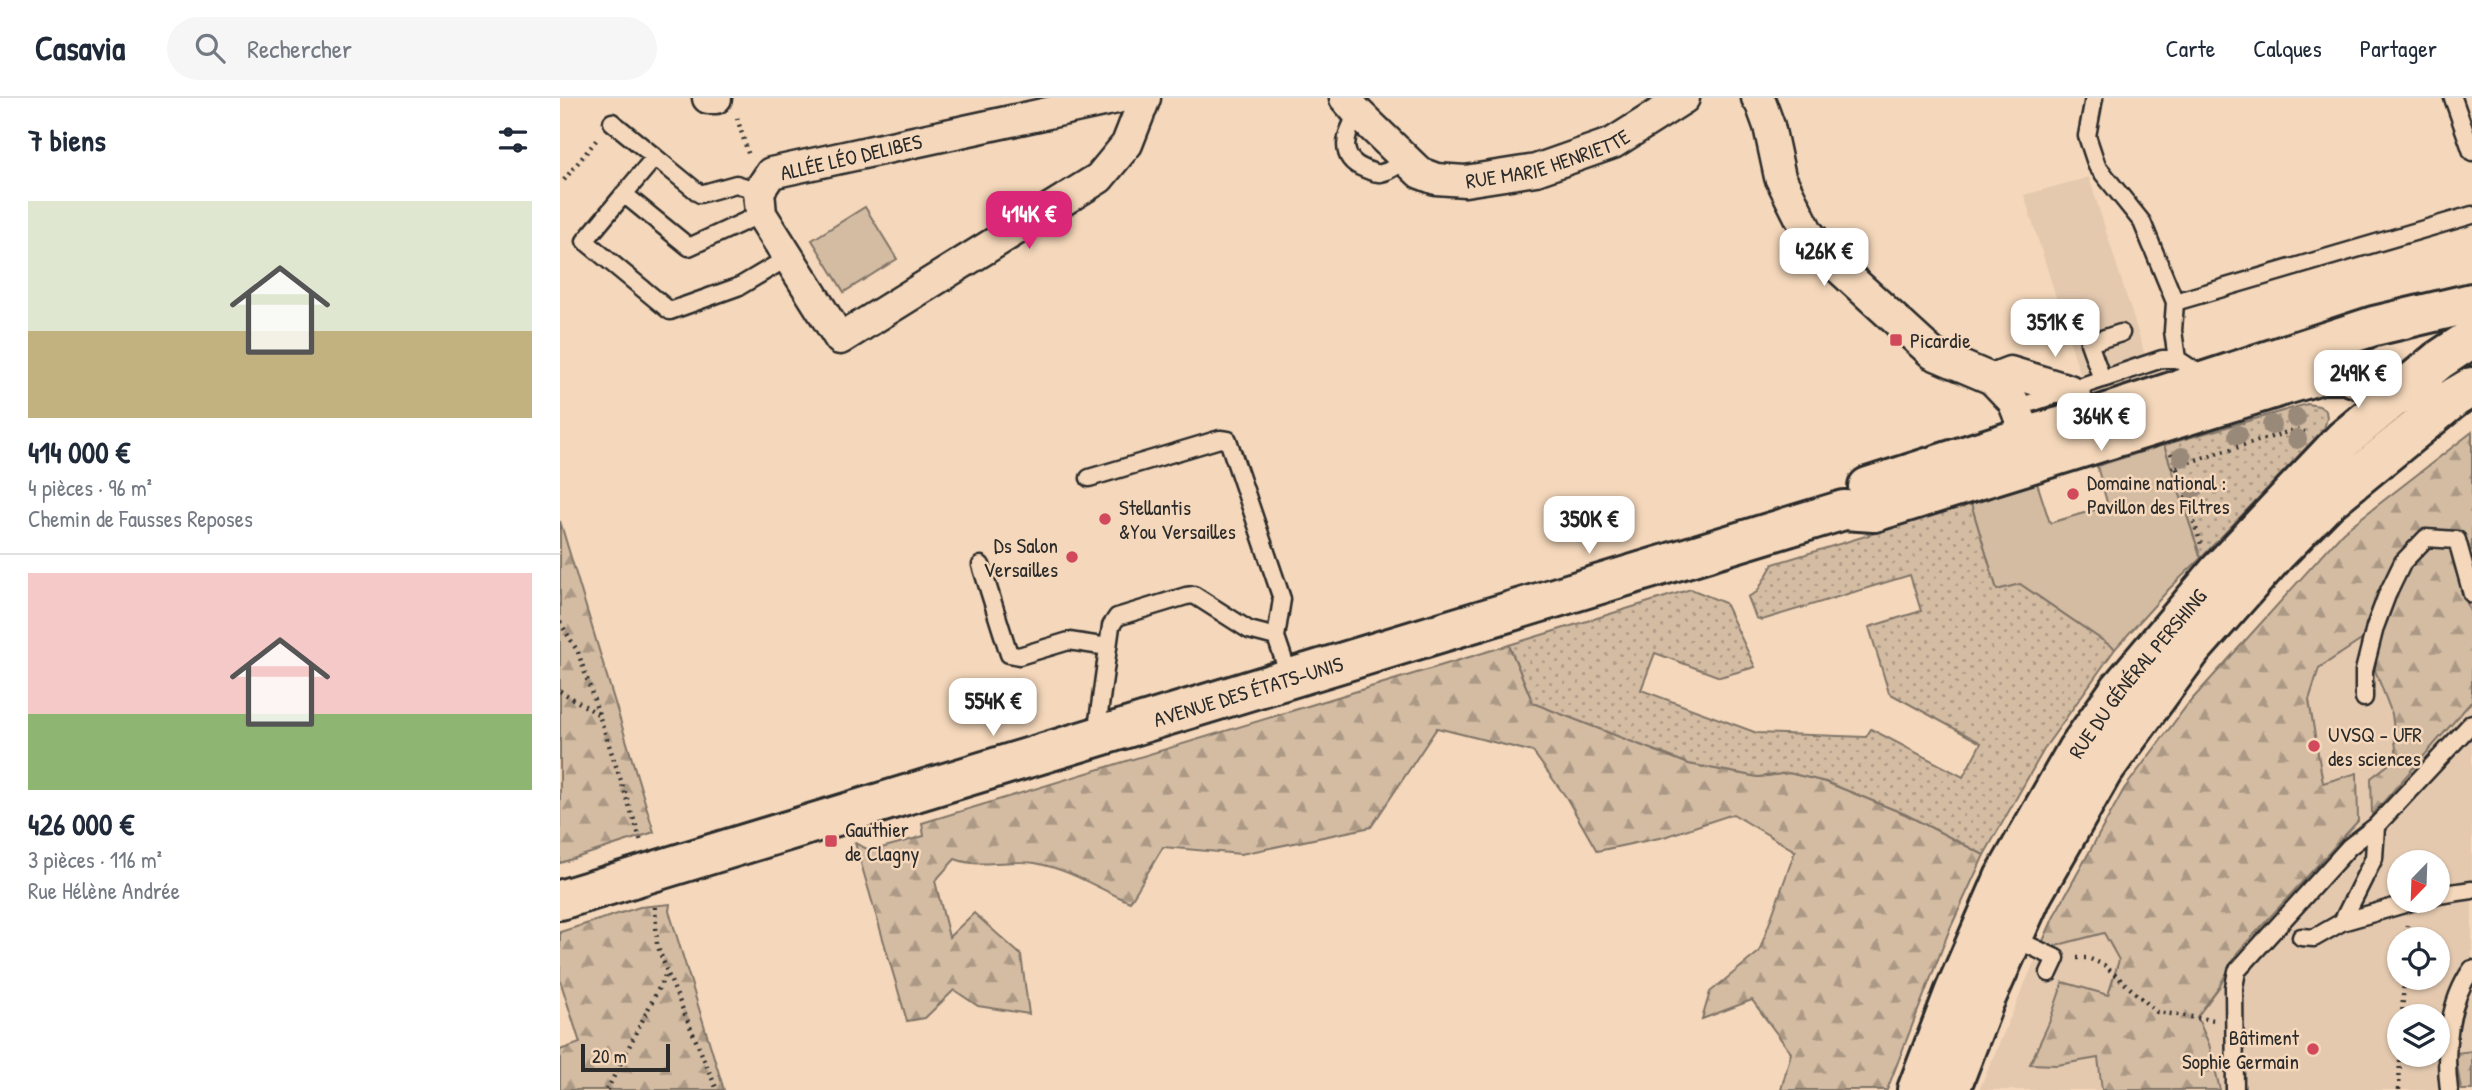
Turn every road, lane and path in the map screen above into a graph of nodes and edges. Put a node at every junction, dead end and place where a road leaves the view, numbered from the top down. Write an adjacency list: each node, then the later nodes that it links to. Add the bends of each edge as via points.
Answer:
1 (708, 98): 8 (street)
2 (1117, 98): 15 (street, ALLÉE LÉO DELIBES, via 771,173)
3 (1145, 98): 17 (street, via 1127,144 1099,178 840,339)
4 (1684, 98): 9 (street, RUE MARIE HENRIETTE, via 1613,143 1536,170 1465,181 1420,173)
5 (1757, 98): 23 (street, via 1780,177 1808,233 1840,269 1933,354)
6 (2094, 98): 18 (lane, via 2087,136 2097,166 2142,222)
7 (2453, 98): 11 (lane)
8 (726, 105): 15 (path)
9 (1352, 106)
10 (612, 122): 12 (lane); 13 (path)
11 (2472, 152)
12 (655, 157): 14 (lane); 15 (lane, via 700,194 736,184)
13 (564, 180)
14 (624, 194): 15 (lane, via 689,247); 17 (lane, via 585,241 670,311 740,286)
15 (760, 202): 17 (street)
16 (2472, 215): 18 (lane)
17 (789, 257)
18 (2175, 302): 22 (lane)
19 (2472, 303): 25 (main road, AVENUE DES ÉTATS-UNIS, via 2374,326)
20 (2121, 333): 24 (lane, via 2090,343)
21 (2472, 338): 27 (main road, RUE DU GÉNÉRAL PERSHING)
22 (2177, 359): 24 (lane, via 2162,359); 25 (lane)
23 (1992, 379): 28 (street, via 2010,372); 29 (street, via 2013,401)
24 (2102, 379): 28 (lane)
25 (2208, 380): 28 (main road, AVENUE DES ÉTATS-UNIS)
26 (2464, 392): 27 (main road, AVENUE DES ÉTATS-UNIS); 56 (main road, RUE DU GÉNÉRAL PERSHING, via 2327,502 2191,650 2102,772 2033,893)
27 (2399, 393): 32 (main road, AVENUE DES ÉTATS-UNIS, via 2346,374 2325,373); 64 (main road, RUE DU GÉNÉRAL PERSHING, via 2343,440 2219,571 2120,690 2077,750 2004,878)
28 (2079, 405): 29 (main road, AVENUE DES ÉTATS-UNIS); 32 (main road)
29 (2021, 422): 32 (main road); 35 (main road, AVENUE DES ÉTATS-UNIS, via 1858,490)
30 (2306, 432): 33 (path, via 2294,430)
31 (2171, 451): 33 (path)
32 (2065, 453): 35 (main road, AVENUE DES ÉTATS-UNIS, via 1874,512)
33 (2174, 467): 36 (path)
34 (1089, 478): 40 (lane, via 1228,440 1282,599)
35 (1843, 510): 42 (main road, AVENUE DES ÉTATS-UNIS)
36 (2204, 555)
37 (981, 565): 41 (lane, via 1009,654 1019,656 1069,641)
38 (2472, 594): 44 (lane, via 2457,540 2426,538 2403,562 2387,595 2364,671)
39 (560, 622): 45 (path, via 578,652)
40 (1276, 637): 41 (lane, via 1249,630 1194,595 1117,617); 42 (lane)
41 (1108, 647): 47 (lane, via 1098,721)
42 (1290, 678): 47 (main road, AVENUE DES ÉTATS-UNIS)
43 (560, 691): 45 (path)
44 (2364, 698)
45 (599, 714): 49 (path)
46 (2472, 723): 48 (lane)
47 (1103, 735): 49 (main road, AVENUE DES ÉTATS-UNIS)
48 (2376, 826): 54 (lane, via 2374,858); 66 (lane, via 2348,847 2237,971)
49 (650, 873): 52 (main road, AVENUE DES ÉTATS-UNIS); 59 (path, via 657,944)
50 (2472, 890): 51 (lane)
51 (2450, 893)
52 (560, 901)
53 (2387, 909): 54 (lane)
54 (2342, 922): 55 (lane, via 2314,937)
55 (2301, 937)
56 (2013, 938): 57 (lane); 65 (main road, RUE DU GÉNÉRAL PERSHING)
57 (2052, 965): 60 (path, via 2088,958 2104,965 2157,1012)
58 (2472, 969): 68 (lane, via 2452,1018 2446,1066)
59 (667, 972): 62 (path); 63 (path)
60 (2199, 1018)
61 (2400, 1067): 67 (path)
62 (607, 1090)
63 (717, 1090)
64 (1917, 1090)
65 (1950, 1090)
66 (2235, 1090)
67 (2399, 1090)
68 (2449, 1090)

